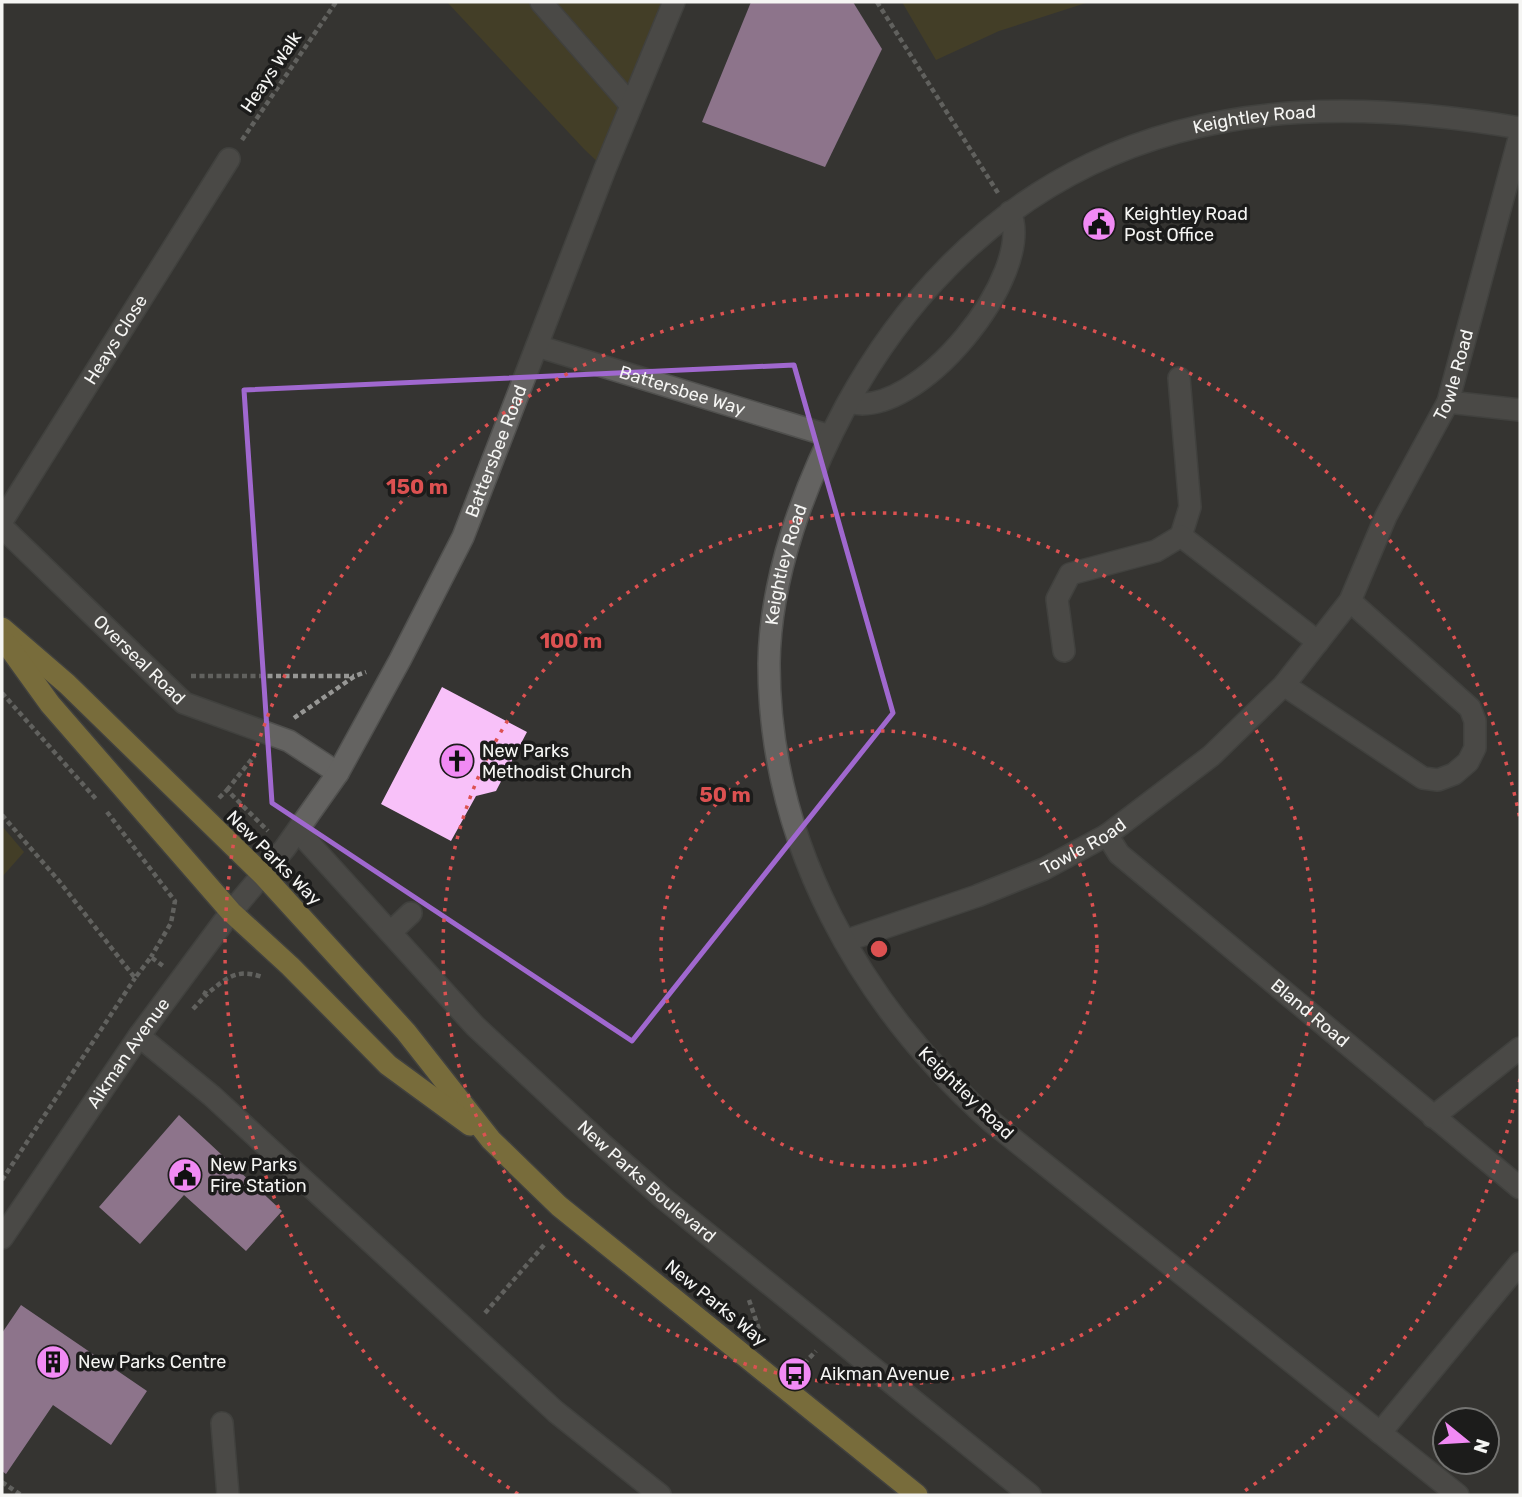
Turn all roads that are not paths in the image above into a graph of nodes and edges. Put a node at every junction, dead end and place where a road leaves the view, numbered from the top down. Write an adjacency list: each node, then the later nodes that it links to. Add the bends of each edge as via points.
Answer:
1 (541, 2): 3 (street)
2 (674, 2): 3 (street, Battersbee Road)
3 (631, 104): 8 (street, Battersbee Road)
4 (1520, 128): 7 (street, Keightley Road, via 1380,111 1296,111 1233,119 1094,162)
5 (1520, 135): 11 (street, Towle Road)
6 (229, 159): 14 (street, Heays Close)
7 (1010, 212): 10 (street, Keightley Road, via 914,301 866,368); 10 (street, via 1015,225 1007,268 966,338 903,390 877,403)
8 (537, 346): 13 (street, Battersbee Way); 23 (street, Battersbee Road, via 463,537)
9 (1179, 378): 16 (street, via 1189,507)
10 (849, 402): 13 (street, Keightley Road)
11 (1448, 402): 12 (street); 17 (street, Towle Road, via 1386,516)
12 (1520, 410)
13 (830, 436): 30 (street, Keightley Road, via 788,548 769,664 782,777 795,834 817,892)
14 (2, 522)
15 (2, 527): 23 (street, Overseal Road, via 184,703 289,741)
16 (1181, 536): 20 (street); 21 (street, via 1156,551 1070,574 1057,599)
17 (1350, 601): 20 (street, Towle Road); 22 (street, via 1469,708 1478,734 1468,762 1438,780 1423,778)
18 (2, 628): 26 (highway, New Parks Way, via 67,684)
19 (2, 637): 27 (highway, New Parks Way, via 50,704)
20 (1318, 642): 22 (street, Towle Road)
21 (1064, 651)
22 (1284, 685): 25 (street, Towle Road, via 1211,756)
23 (338, 773): 24 (street, Battersbee Road)
24 (298, 831): 26 (street, Battersbee Road); 29 (street, New Parks Boulevard)
25 (1107, 835): 30 (street, Towle Road, via 1044,869); 33 (street, Bland Road, via 1119,854)
26 (263, 875): 27 (street, Aikman Avenue); 34 (highway, New Parks Way, via 406,1032)
27 (231, 912): 31 (street, Aikman Avenue); 34 (highway, New Parks Way, via 387,1065)
28 (411, 913): 29 (street)
29 (392, 931): 43 (street, New Parks Boulevard, via 475,1026 663,1198)
30 (845, 941): 39 (street, Keightley Road, via 907,1036 962,1095)
31 (139, 1036): 36 (street, Aikman Avenue); 41 (street, via 212,1096 556,1412)
32 (1520, 1048): 33 (street)
33 (1433, 1117): 35 (street, Bland Road)
34 (491, 1140): 42 (highway, New Parks Way, via 559,1206)
35 (1520, 1188)
36 (2, 1238)
37 (1520, 1263): 39 (street)
38 (222, 1423): 40 (street)
39 (1380, 1433): 44 (street, Keightley Road)
40 (229, 1495)
41 (660, 1495)
42 (917, 1495)
43 (1030, 1495)
44 (1458, 1495)

